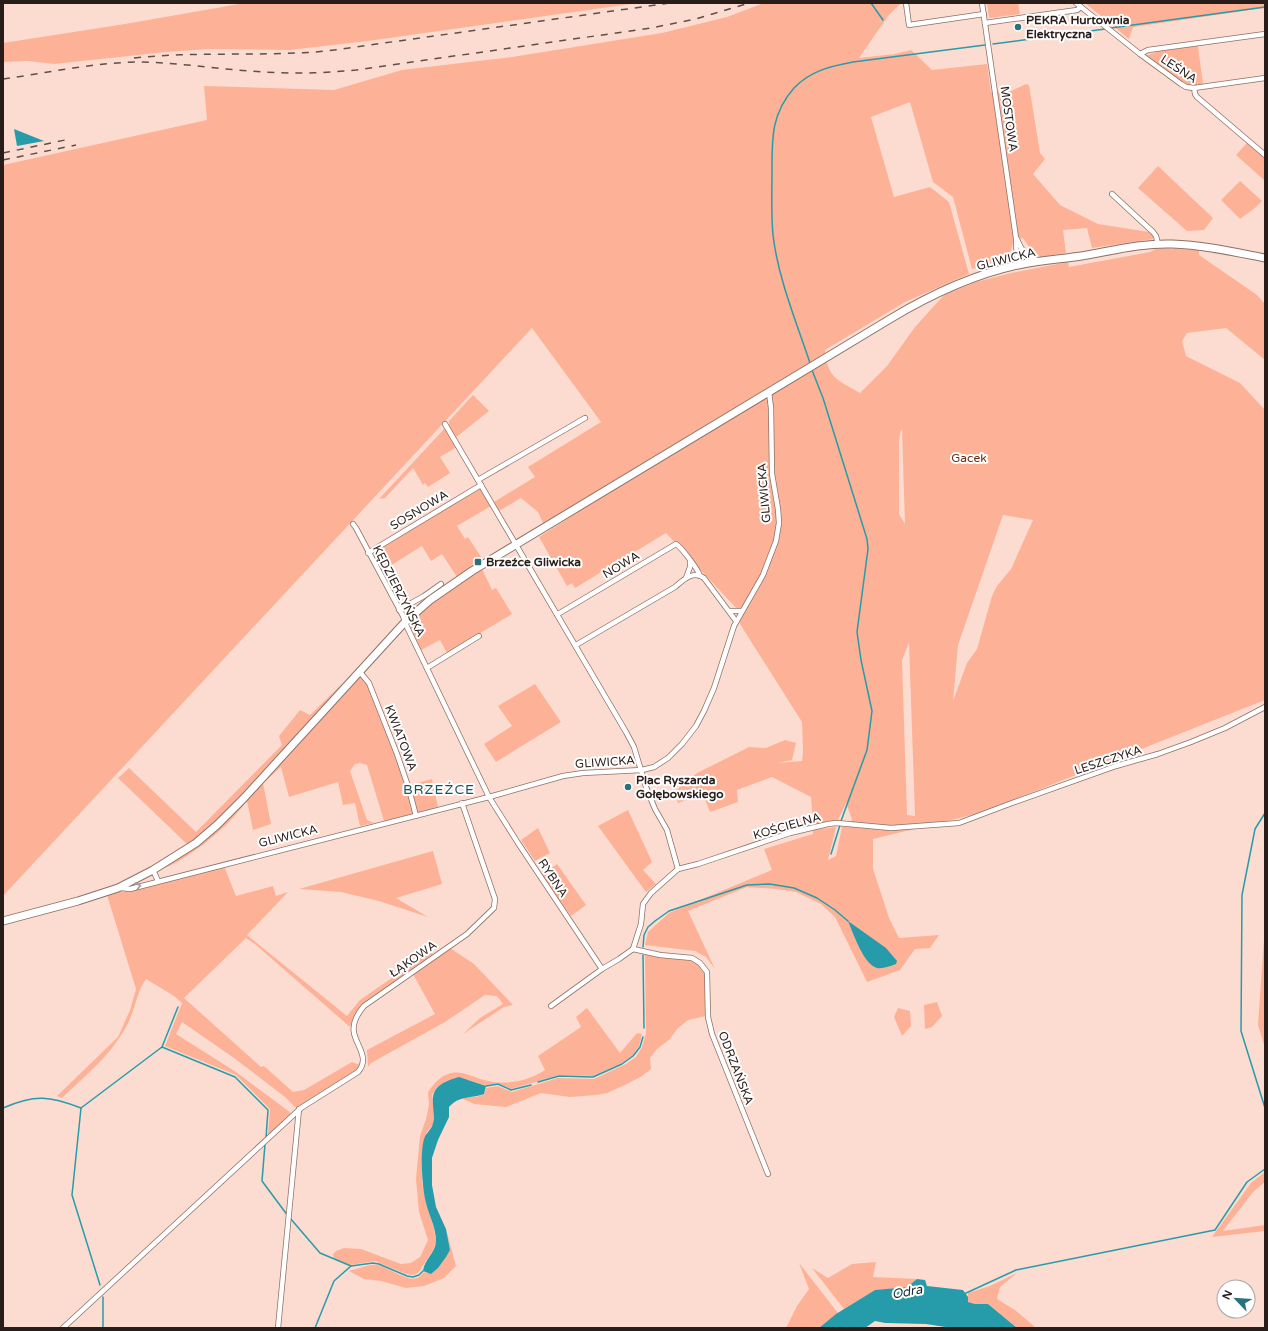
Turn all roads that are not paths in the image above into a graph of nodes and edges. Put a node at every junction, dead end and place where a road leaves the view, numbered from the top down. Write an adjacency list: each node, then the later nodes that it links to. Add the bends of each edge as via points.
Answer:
1 (906, 3): 5 (street, via 909,25)
2 (982, 3): 5 (street, MOSTOWA)
3 (1076, 3): 4 (street, LEŚNA)
4 (1081, 7): 6 (street, via 1077,10); 8 (street, LEŚNA)
5 (984, 14): 6 (street, MOSTOWA)
6 (985, 23): 13 (street, MOSTOWA)
7 (1265, 34): 8 (street, via 1148,50)
8 (1140, 54): 10 (street, LEŚNA, via 1182,85)
9 (1265, 78): 10 (street)
10 (1194, 88): 11 (street, LEŚNA, via 1196,97)
11 (1265, 155)
12 (1112, 194): 14 (street, via 1153,232)
13 (1016, 238): 15 (street, MOSTOWA); 18 (street, MOSTOWA)
14 (1158, 244): 16 (main road, GLIWICKA, via 1200,246); 17 (main road, GLIWICKA)
15 (1022, 251): 17 (street); 18 (street, via 1022,261)
16 (1265, 258)
17 (1039, 261): 18 (main road, GLIWICKA)
18 (1018, 265): 19 (main road, GLIWICKA, via 956,284 929,296)
19 (769, 392): 24 (main road, GLIWICKA); 32 (street, GLIWICKA, via 772,467 779,523 776,540 763,575)
20 (585, 418): 22 (street)
21 (445, 424): 22 (street)
22 (480, 483): 24 (street); 25 (street, SOSNOWA)
23 (353, 524): 25 (street, KĘDZIERZYŃSKA)
24 (516, 545): 33 (street); 35 (main road, GLIWICKA, via 449,586)
25 (368, 553): 30 (street, KĘDZIERZYŃSKA)
26 (690, 561): 27 (street, NOWA); 28 (street); 33 (street, NOWA, via 676,544)
27 (700, 576): 28 (street, via 695,574); 31 (street, NOWA)
28 (686, 578): 37 (street)
29 (441, 584): 30 (street)
30 (399, 610): 35 (street, KĘDZIERZYŃSKA)
31 (730, 611): 32 (street); 34 (street, NOWA)
32 (742, 611): 34 (street, GLIWICKA)
33 (558, 614): 37 (street)
34 (736, 621): 41 (street, GLIWICKA, via 714,688 696,726 668,758 654,767)
35 (405, 622): 38 (street, KĘDZIERZYŃSKA); 39 (main road, GLIWICKA)
36 (479, 636): 38 (street)
37 (576, 645): 41 (street, via 634,747)
38 (426, 668): 42 (street, KĘDZIERZYŃSKA)
39 (359, 671): 44 (street, KWIATOWA, via 369,683 397,754); 47 (main road, GLIWICKA, via 223,819 190,847)
40 (1265, 707): 45 (street, LESZCZYKA, via 1226,728 1191,742)
41 (642, 770): 42 (street, GLIWICKA, via 563,776); 46 (street, via 655,809 667,830)
42 (489, 797): 43 (street, GLIWICKA); 52 (street, RYBNA)
43 (462, 803): 44 (street, GLIWICKA); 54 (street, ŁĄKOWA, via 495,899 494,908 467,934 364,1006 358,1013 354,1032 363,1056 363,1066 358,1072)
44 (416, 816): 48 (street, GLIWICKA)
45 (953, 824): 46 (street, KOŚCIELNA, via 891,828 828,824 790,833)
46 (678, 869): 51 (street, via 651,893 644,904)
47 (153, 870): 48 (street); 49 (main road, GLIWICKA)
48 (158, 881): 49 (street, GLIWICKA, one-way to 48, via 130,889)
49 (118, 888): 50 (main road, GLIWICKA)
50 (3, 921)
51 (633, 949): 52 (street); 55 (street, ODRZAŃSKA, via 692,958 707,972 708,1017 712,1034)
52 (602, 968): 53 (street)
53 (551, 1006)
54 (300, 1108): 56 (street); 57 (street)
55 (768, 1174)
56 (62, 1328)
57 (278, 1328)

